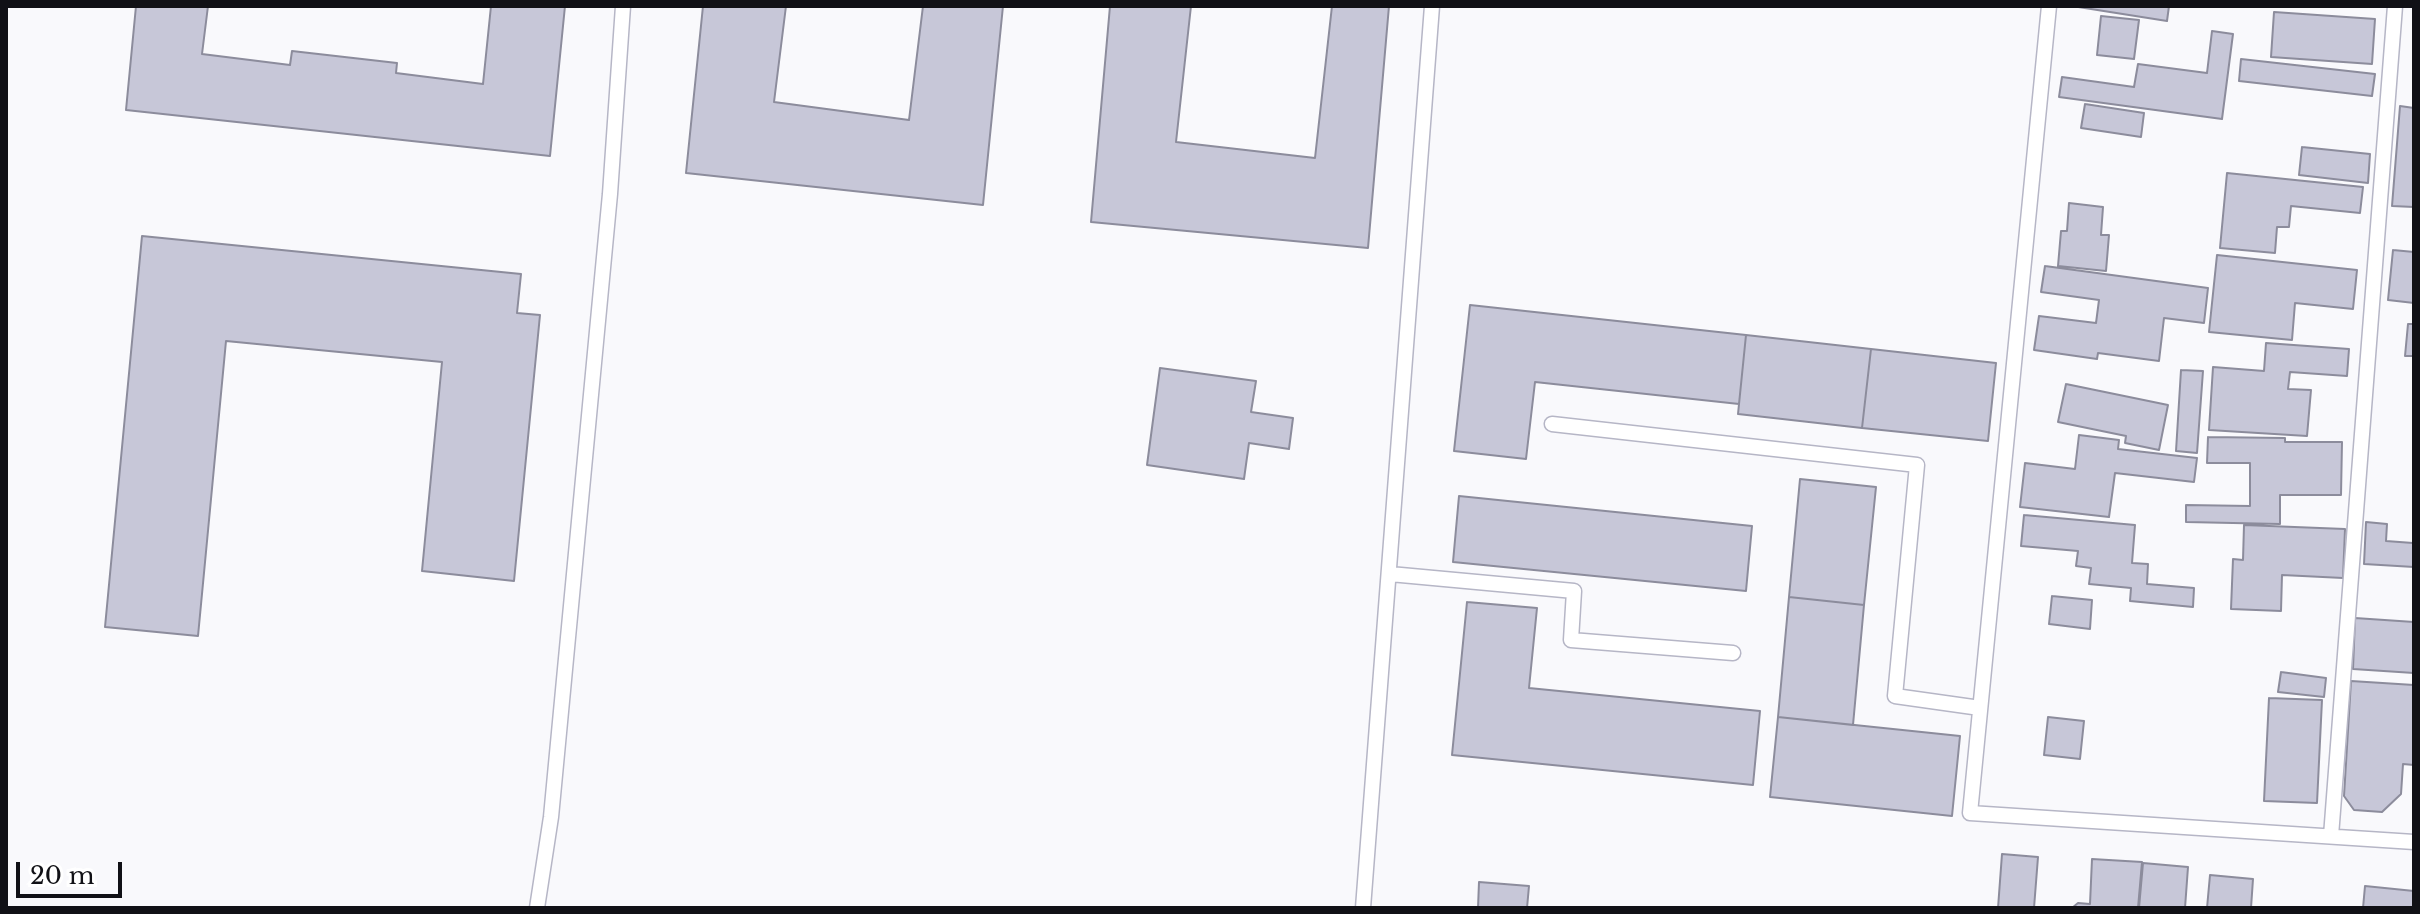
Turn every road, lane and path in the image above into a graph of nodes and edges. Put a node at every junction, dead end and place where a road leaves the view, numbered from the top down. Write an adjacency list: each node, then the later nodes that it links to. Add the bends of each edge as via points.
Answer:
1 (623, 6): 11 (lane, via 551,817)
2 (1432, 6): 6 (lane)
3 (2049, 6): 8 (lane)
4 (2395, 6): 9 (lane)
5 (1552, 424): 8 (lane, via 1917,465 1895,696)
6 (1390, 574): 7 (lane, via 1574,591 1571,640); 12 (lane)
7 (1733, 653)
8 (1980, 708): 9 (lane, via 1970,813)
9 (2331, 836): 10 (lane)
10 (2414, 842)
11 (537, 908)
12 (1363, 908)

